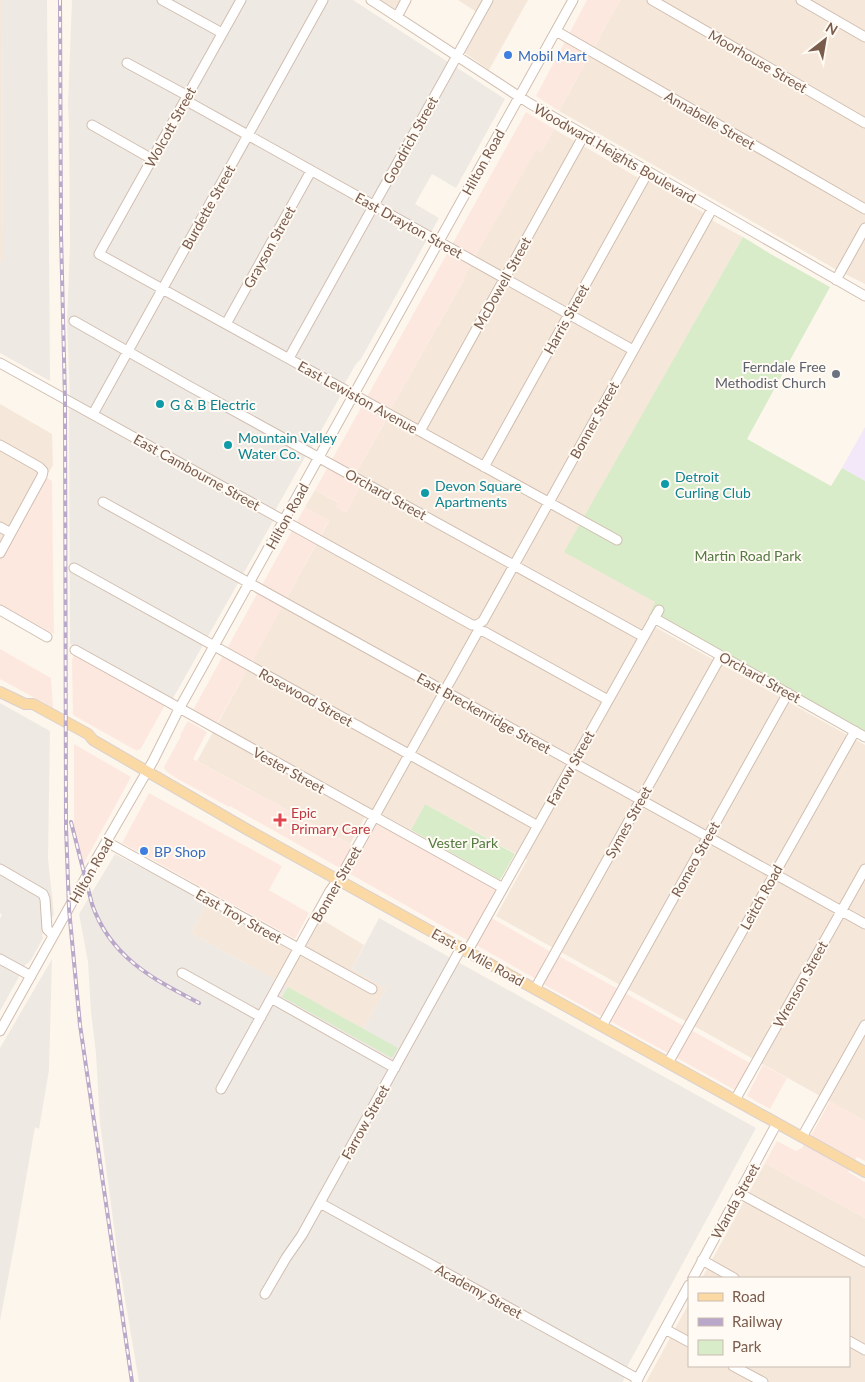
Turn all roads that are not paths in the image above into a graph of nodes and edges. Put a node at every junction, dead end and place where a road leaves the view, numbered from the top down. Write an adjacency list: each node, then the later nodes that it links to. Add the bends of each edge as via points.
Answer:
1 (162, 0): 12 (street)
2 (241, 0): 12 (street, Wolcott Street)
3 (323, 0): 20 (street, Burdette Street)
4 (371, 0): 10 (street, Woodward Heights Boulevard)
5 (406, 0): 10 (street)
6 (488, 0): 14 (street, Goodrich Street)
7 (573, 0): 11 (street, Hilton Road)
8 (652, 0): 18 (street, Moorhouse Street)
9 (801, 0): 13 (street)
10 (397, 17): 14 (street, Woodward Heights Boulevard)
11 (556, 31): 16 (street, Hilton Road); 27 (street, Annabelle Street)
12 (222, 34): 17 (street, Wolcott Street)
13 (865, 37)
14 (457, 56): 16 (street, Woodward Heights Boulevard); 25 (street, Goodrich Street)
15 (127, 62): 17 (street, East Drayton Street)
16 (519, 97): 21 (street, Woodward Heights Boulevard); 29 (street, Hilton Road)
17 (186, 98): 20 (street, East Drayton Street); 22 (street, Wolcott Street)
18 (865, 123)
19 (92, 125): 22 (street)
20 (248, 135): 23 (street, East Drayton Street); 33 (street, Burdette Street)
21 (584, 135): 24 (street, Woodward Heights Boulevard); 31 (street, McDowell Street)
22 (152, 158): 30 (street, Wolcott Street)
23 (311, 171): 25 (street, East Drayton Street); 37 (street, Grayson Street)
24 (648, 172): 26 (street, Woodward Heights Boulevard); 35 (street, Harris Street)
25 (374, 205): 29 (street, East Drayton Street); 40 (street, Goodrich Street)
26 (712, 209): 32 (street, Woodward Heights Boulevard); 38 (street, Bonner Street)
27 (865, 209)
28 (865, 228): 32 (street)
29 (439, 242): 31 (street, East Drayton Street); 42 (street, Hilton Road)
30 (99, 254): 33 (street, East Lewiston Avenue)
31 (505, 279): 35 (street, East Drayton Street); 44 (street, McDowell Street)
32 (836, 280): 34 (street, Woodward Heights Boulevard)
33 (163, 288): 37 (street, East Lewiston Avenue); 39 (street, Burdette Street)
34 (865, 296)
35 (568, 314): 38 (street, East Drayton Street); 47 (street, Harris Street)
36 (74, 321): 39 (street, Orchard Street)
37 (226, 324): 40 (street, East Lewiston Avenue)
38 (633, 350): 49 (street, Bonner Street)
39 (127, 352): 43 (street, Burdette Street); 46 (street, Orchard Street)
40 (289, 358): 42 (street, East Lewiston Avenue)
41 (0, 363): 43 (street, East Cambourne Street)
42 (354, 395): 44 (street, East Lewiston Avenue); 46 (street, Hilton Road)
43 (93, 414): 50 (street, East Cambourne Street)
44 (420, 431): 47 (street, East Lewiston Avenue)
45 (0, 445): 52 (street, via 43,471)
46 (319, 457): 50 (street, Hilton Road); 55 (street, Orchard Street)
47 (484, 466): 49 (street, East Lewiston Avenue)
48 (103, 502): 57 (street, East Breckenridge Street)
49 (548, 502): 53 (street, East Lewiston Avenue); 55 (street, Bonner Street)
50 (284, 520): 57 (street, Hilton Road); 60 (street, East Cambourne Street)
51 (0, 527): 52 (street)
52 (11, 533): 54 (street)
53 (617, 540)
54 (0, 553)
55 (514, 565): 60 (street, Bonner Street, via 483,621); 62 (street, Orchard Street)
56 (74, 568): 63 (street, Rosewood Street)
57 (250, 583): 63 (street, Hilton Road); 66 (street, East Breckenridge Street)
58 (0, 610): 61 (street)
59 (656, 614): 62 (street, Farrow Street); 65 (street, Orchard Street)
60 (472, 625)
61 (47, 637)
62 (644, 637): 69 (street, Farrow Street)
63 (214, 646): 70 (street, Hilton Road); 73 (street, Rosewood Street)
64 (75, 650): 70 (street, Vester Street)
65 (721, 656): 68 (street, Orchard Street); 76 (street, Symes Street)
66 (444, 691): 69 (street, Bonner Street, via 475,635 483,631); 73 (street, Bonner Street); 74 (street, East Breckenridge Street)
67 (0, 692): 75 (main road, East 9 Mile Road, via 25,704 34,704)
68 (788, 693): 71 (street, Orchard Street); 79 (street, Romeo Street)
69 (608, 700): 74 (street, Farrow Street)
70 (179, 709): 75 (street, Hilton Road); 77 (street, Vester Street)
71 (855, 731): 72 (street, Orchard Street); 83 (street, Leitch Road)
72 (865, 737)
73 (409, 754): 77 (street, Bonner Street); 78 (street, Rosewood Street)
74 (573, 762): 76 (street, East Breckenridge Street); 78 (street, Farrow Street)
75 (147, 772): 80 (street, Hilton Road); 84 (main road, East 9 Mile Road)
76 (640, 799): 79 (street, East Breckenridge Street); 95 (street, Symes Street)
77 (374, 817): 84 (street, Bonner Street); 85 (street, Vester Street)
78 (538, 826): 85 (street, Farrow Street)
79 (708, 836): 83 (street, East Breckenridge Street); 99 (street, Romeo Street)
80 (106, 842): 88 (street, Hilton Road); 89 (street, East Troy Street)
81 (0, 869): 88 (street, via 43,894 47,929)
82 (865, 869): 86 (street, Wrenson Street)
83 (774, 874): 86 (street, East Breckenridge Street); 101 (street, Leitch Road)
84 (338, 880): 89 (street, Bonner Street); 90 (main road, East 9 Mile Road)
85 (503, 888): 90 (street, Farrow Street)
86 (842, 911): 87 (street, East Breckenridge Street); 104 (street, Wrenson Street)
87 (865, 924)
88 (53, 936): 93 (street, Hilton Road)
89 (298, 949): 94 (street, East Troy Street); 96 (street, Bonner Street)
90 (464, 950): 95 (main road, East 9 Mile Road); 102 (street, Farrow Street)
91 (0, 959): 93 (street)
92 (182, 973): 97 (street)
93 (31, 976): 100 (street, Hilton Road)
94 (372, 989)
95 (535, 989): 99 (main road, East 9 Mile Road)
96 (271, 998): 97 (street, Bonner Street); 102 (street)
97 (261, 1017): 103 (street, Bonner Street)
98 (865, 1025): 106 (street)
99 (602, 1026): 101 (main road, East 9 Mile Road)
100 (0, 1031)
101 (668, 1063): 104 (main road, East 9 Mile Road)
102 (396, 1068): 109 (street, Farrow Street)
103 (222, 1089)
104 (736, 1100): 105 (main road, East 9 Mile Road)
105 (777, 1123): 106 (main road, East 9 Mile Road); 108 (street, Wanda Street)
106 (802, 1137): 107 (main road, East 9 Mile Road)
107 (865, 1172)
108 (739, 1193): 110 (street, Wanda Street); 111 (street)
109 (320, 1203): 115 (street, Farrow Street); 121 (street, Academy Street)
110 (702, 1260): 112 (street, Wanda Street); 113 (street)
111 (865, 1262)
112 (694, 1277)
113 (732, 1277)
114 (688, 1287): 116 (street)
115 (265, 1294)
116 (665, 1329): 117 (street); 121 (street)
117 (688, 1341)
118 (850, 1342): 119 (street)
119 (865, 1350)
120 (735, 1367): 122 (street)
121 (637, 1380)
122 (763, 1382)

